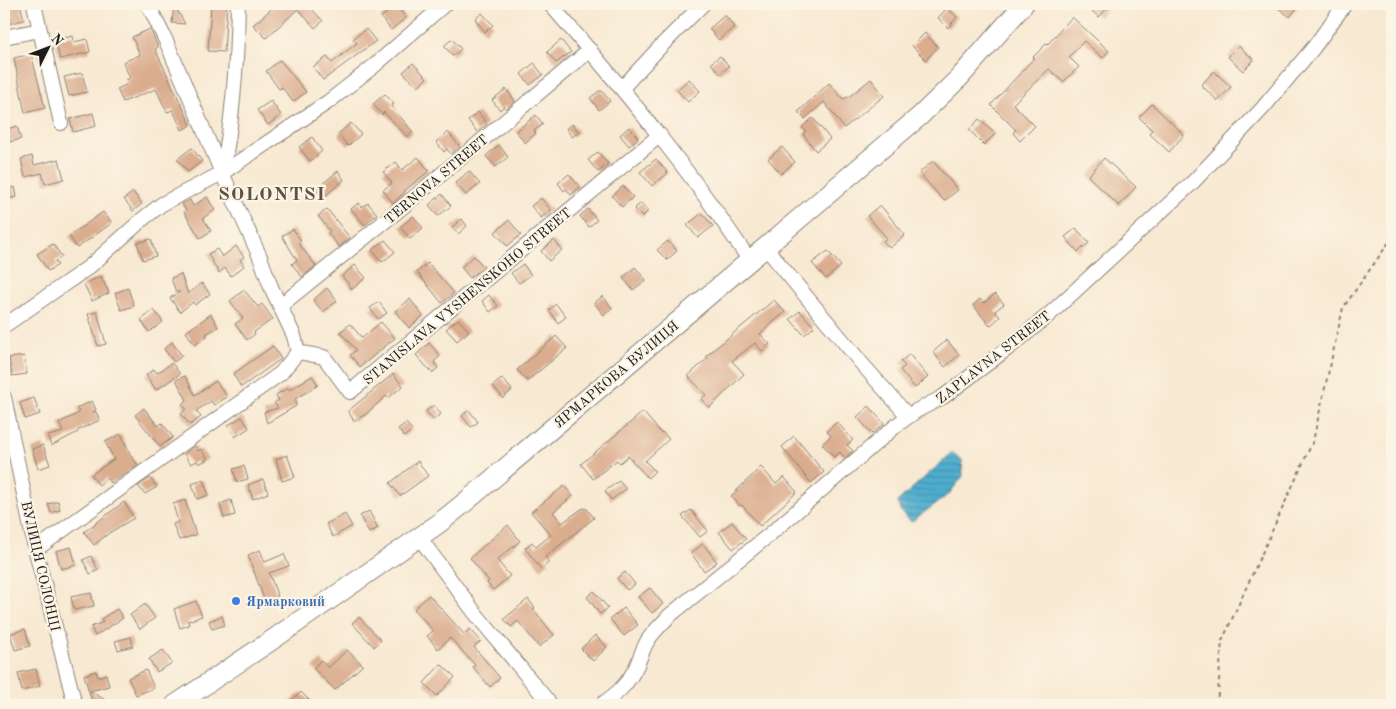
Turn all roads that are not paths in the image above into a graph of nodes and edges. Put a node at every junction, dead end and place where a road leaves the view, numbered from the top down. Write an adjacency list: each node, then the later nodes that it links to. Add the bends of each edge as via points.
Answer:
1 (34, 4): 9 (street)
2 (148, 4): 15 (street)
3 (445, 4): 15 (street, via 328,102)
4 (550, 4): 11 (street)
5 (704, 4): 12 (street)
6 (1024, 4): 16 (main road, ЯРМАРКОВА ВУЛИЦЯ, via 939,99)
7 (1345, 4): 22 (street, ZAPLAVNA STREET, via 1287,79 1232,143 1193,182 1016,342 943,397)
8 (243, 5): 15 (street)
9 (40, 30): 10 (street); 13 (street)
10 (4, 37)
11 (590, 50): 12 (street); 18 (street, TERNOVA STREET)
12 (622, 88): 14 (street)
13 (61, 123)
14 (660, 136): 17 (street); 20 (street, STANISLAVA VYSHENSKOHO STREET, via 350,392 324,357)
15 (222, 173): 18 (street); 19 (street, via 162,204 89,267)
16 (766, 248): 17 (main road, ЯРМАРКОВА ВУЛИЦЯ); 22 (street)
17 (750, 261): 23 (main road, ЯРМАРКОВА ВУЛИЦЯ, via 463,504)
18 (280, 306): 20 (street)
19 (4, 326)
20 (298, 352): 24 (street, via 281,373)
21 (4, 397): 24 (street, ВУЛИЦЯ СОЛОНЦІ)
22 (908, 416): 28 (street, ZAPLAVNA STREET, via 662,624 648,640 626,684)
23 (419, 537): 26 (main road, ЯРМАРКОВА ВУЛИЦЯ); 27 (street, via 475,613)
24 (35, 548): 25 (street, ВУЛИЦЯ СОЛОНЦІ)
25 (75, 705)
26 (175, 705)
27 (551, 705)
28 (601, 705)

